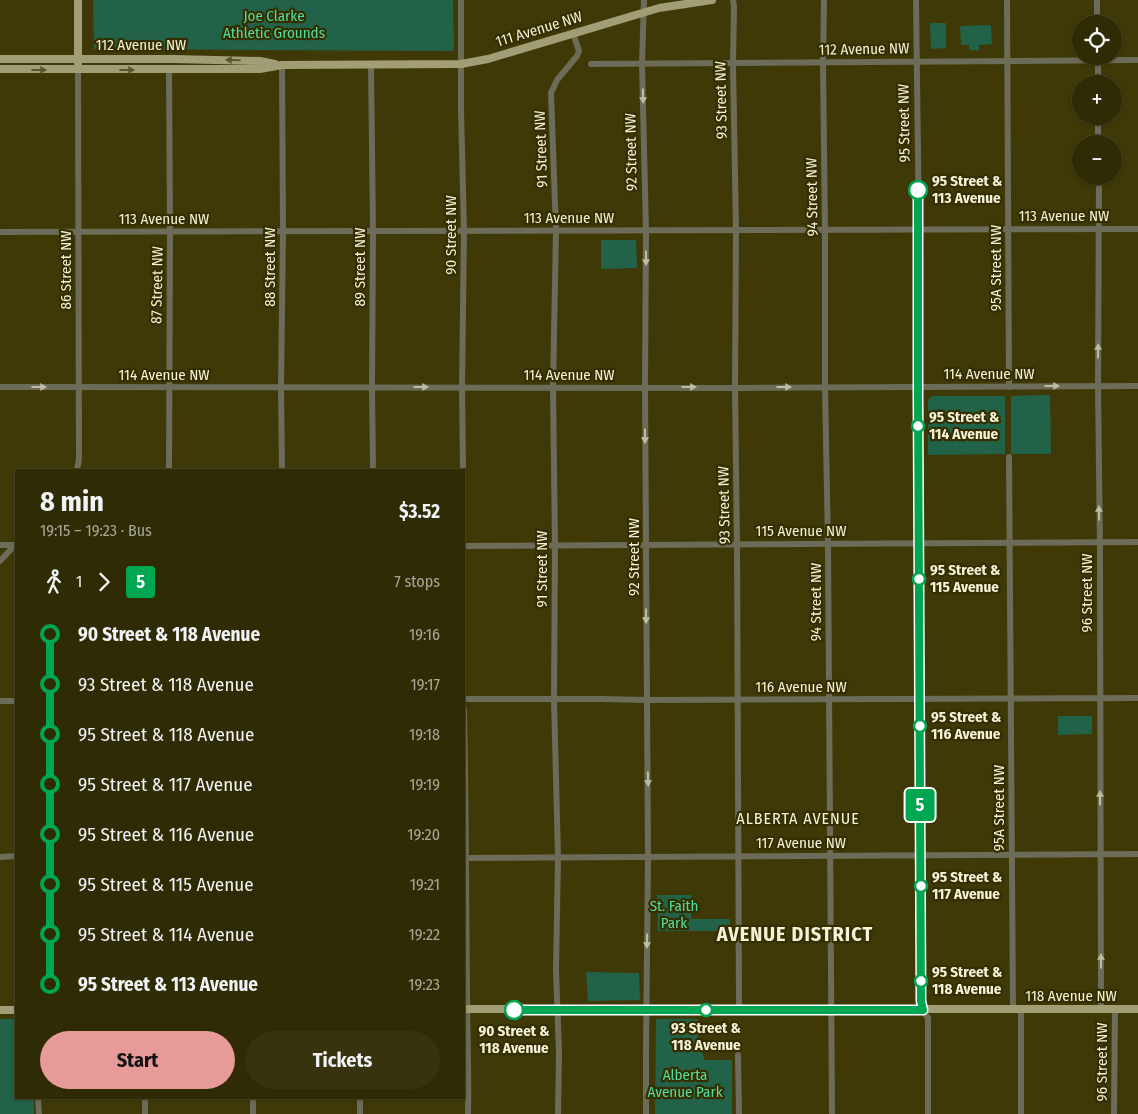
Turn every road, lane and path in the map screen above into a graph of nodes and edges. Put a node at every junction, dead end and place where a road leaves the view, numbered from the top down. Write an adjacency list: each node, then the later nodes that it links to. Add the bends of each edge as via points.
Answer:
1 (78, 0): 14 (main road)
2 (462, 0): 22 (street, 90 Street NW)
3 (644, 0): 10 (street, 92 Street NW)
4 (712, 0): 10 (main road, 111 Avenue NW)
5 (733, 0): 20 (street, 93 Street NW)
6 (824, 0): 21 (street, 94 Street NW)
7 (916, 0): 19 (street, 95 Street NW)
8 (1007, 0): 18 (street, 95A Street NW)
9 (1097, 0): 11 (street)
10 (643, 12): 12 (main road, 111 Avenue NW); 24 (street, 92 Street NW)
11 (1097, 15)
12 (574, 33): 22 (main road, 111 Avenue NW); 38 (street, 91 Street NW, via 579,51 551,92)
13 (0, 59): 14 (main road, 112 Avenue NW)
14 (78, 59): 25 (main road, 112 Avenue NW, one-way to 14, via 200,59); 29 (main road)
15 (1072, 59): 18 (street, 112 Avenue NW)
16 (1122, 59): 17 (street, 112 Avenue NW)
17 (1138, 60)
18 (1007, 61): 19 (street, 112 Avenue NW); 31 (street, 95A Street NW)
19 (916, 62): 21 (street, 112 Avenue NW); 35 (street, 95 Street NW)
20 (733, 63): 21 (street, 112 Avenue NW); 24 (street, 112 Avenue NW); 40 (street, 93 Street NW)
21 (823, 63): 34 (street, 94 Street NW)
22 (461, 64): 26 (main road, 112 Avenue NW); 37 (street, 90 Street NW)
23 (591, 64): 24 (street, 112 Avenue NW)
24 (642, 64): 39 (street, 92 Street NW, one-way to 39)
25 (282, 65): 26 (main road, 112 Avenue NW); 28 (main road, 112 Avenue NW, via 260,69); 44 (street, 88 Street NW)
26 (371, 65): 36 (street, 89 Street NW)
27 (0, 69): 29 (main road, 112 Avenue NW, one-way to 29)
28 (169, 69): 29 (main road, 112 Avenue NW, one-way to 28); 43 (street, 87 Street NW)
29 (78, 70): 42 (street, 86 Street NW)
30 (1099, 185): 32 (street, 96 Street NW)
31 (1009, 229): 32 (street, 113 Avenue NW); 35 (street, 113 Avenue NW); 57 (street, 95A Street NW)
32 (1099, 229): 33 (street, 113 Avenue NW); 45 (street, 96 Street NW, one-way to 32)
33 (1138, 229)
34 (825, 230): 35 (street, 113 Avenue NW); 40 (street, 113 Avenue NW); 55 (street, 94 Street NW)
35 (919, 230): 56 (street, 95 Street NW)
36 (373, 231): 37 (street, 113 Avenue NW); 44 (street, 113 Avenue NW); 51 (street, 89 Street NW)
37 (464, 231): 38 (street, 113 Avenue NW); 52 (street, 90 Street NW)
38 (556, 231): 39 (street, 113 Avenue NW); 53 (street, 91 Street NW)
39 (646, 231): 40 (street, 113 Avenue NW); 54 (street, 92 Street NW, one-way to 54)
40 (736, 231): 58 (street, 93 Street NW)
41 (0, 232): 42 (street, 113 Avenue NW)
42 (79, 232): 43 (street, 113 Avenue NW); 48 (street, 86 Street NW)
43 (170, 232): 44 (street, 113 Avenue NW); 49 (street, 87 Street NW)
44 (283, 232): 50 (street, 88 Street NW)
45 (1098, 386): 46 (street, 114 Avenue NW); 57 (street, 114 Avenue NW, one-way to 45); 66 (street, 96 Street NW, one-way to 45)
46 (1138, 386)
47 (0, 387): 48 (street, 114 Avenue NW, one-way to 48)
48 (78, 387): 49 (street, 114 Avenue NW); 60 (street, 86 Street NW)
49 (169, 387): 50 (street, 114 Avenue NW); 61 (street, 87 Street NW)
50 (281, 387): 51 (street, 114 Avenue NW); 62 (street, 88 Street NW)
51 (372, 387): 52 (street, 114 Avenue NW, one-way to 52); 63 (street, 89 Street NW)
52 (462, 387): 53 (street, 114 Avenue NW); 64 (street, 90 Street NW)
53 (553, 387): 54 (street, 114 Avenue NW); 74 (street, 91 Street NW)
54 (645, 387): 58 (street, 114 Avenue NW, one-way to 58); 75 (street, 92 Street NW, one-way to 75)
55 (824, 387): 56 (street, 114 Avenue NW); 58 (street, 114 Avenue NW, one-way to 55); 71 (street, 94 Street NW)
56 (918, 387): 57 (street, 114 Avenue NW); 68 (street, 95 Street NW)
57 (1009, 387)
58 (735, 388): 70 (street, 93 Street NW)
59 (1009, 457): 65 (street, 95A Street NW)
60 (77, 469)
61 (169, 469)
62 (282, 469)
63 (374, 469)
64 (462, 469)
65 (1009, 542): 66 (street, 115 Avenue NW); 68 (street, 115 Avenue NW); 82 (street, 95A Street NW)
66 (1100, 542): 67 (street, 115 Avenue NW); 78 (street, 96 Street NW)
67 (1138, 542)
68 (918, 543): 71 (street, 115 Avenue NW); 88 (street, 95 Street NW)
69 (15, 544): 72 (street)
70 (737, 544): 71 (street, 115 Avenue NW); 75 (street, 115 Avenue NW); 86 (street, 93 Street NW)
71 (828, 544): 87 (street, 94 Street NW)
72 (0, 545)
73 (15, 545): 77 (street)
74 (555, 545): 75 (street, 115 Avenue NW); 76 (street, 115 Avenue NW); 81 (street, 91 Street NW)
75 (646, 545): 85 (street, 92 Street NW, one-way to 85)
76 (465, 546)
77 (0, 561)
78 (1100, 698): 79 (street, 116 Avenue NW); 82 (street, 116 Avenue NW); 89 (street, 96 Street NW, one-way to 78)
79 (1138, 698)
80 (465, 699): 81 (street, 116 Avenue NW)
81 (554, 699): 85 (street, 116 Avenue NW); 97 (street, 91 Street NW)
82 (1011, 699): 88 (street, 116 Avenue NW); 92 (street, 95A Street NW)
83 (0, 700): 84 (street)
84 (15, 700)
85 (647, 700): 86 (street, 116 Avenue NW); 98 (street, 92 Street NW, one-way to 98)
86 (738, 700): 87 (street, 116 Avenue NW); 94 (street, 93 Street NW)
87 (829, 700): 88 (street, 116 Avenue NW); 95 (street, 94 Street NW)
88 (920, 700): 91 (street, 95 Street NW)
89 (1100, 854): 90 (street, 117 Avenue NW); 92 (street, 117 Avenue NW); 101 (street, 96 Street NW, one-way to 89)
90 (1138, 854)
91 (920, 855): 92 (street, 117 Avenue NW); 95 (street, 117 Avenue NW); 109 (street, 95 Street NW)
92 (1012, 855): 110 (street, 95A Street NW)
93 (15, 856): 96 (street)
94 (739, 856): 95 (street, 117 Avenue NW); 98 (street, 117 Avenue NW); 107 (street, 93 Street NW)
95 (830, 856): 108 (street, 94 Street NW)
96 (0, 857)
97 (558, 857): 98 (street, 117 Avenue NW); 99 (street, 117 Avenue NW); 105 (street, 91 Street NW)
98 (648, 857): 106 (street, 92 Street NW, one-way to 106)
99 (465, 858): 100 (street)
100 (465, 1009): 105 (main road, 118 Avenue NW); 121 (street)
101 (1101, 1009): 102 (main road, 118 Avenue NW); 110 (main road, 118 Avenue NW)
102 (1115, 1009): 111 (main road, 118 Avenue NW); 128 (street, 96 Street NW)
103 (0, 1010): 104 (main road)
104 (15, 1010)
105 (557, 1010): 106 (main road, 118 Avenue NW); 122 (street, 91 Street NW)
106 (646, 1010): 107 (main road, 118 Avenue NW); 123 (street, 92 Street NW)
107 (739, 1010): 108 (main road, 118 Avenue NW)
108 (832, 1010): 109 (main road, 118 Avenue NW); 125 (street, 94 Street NW)
109 (923, 1010): 110 (main road, 118 Avenue NW); 126 (street, 95 Street NW, via 928,1018)
110 (1017, 1010): 127 (street, 95A Street NW)
111 (1138, 1010)
112 (738, 1055): 124 (street)
113 (38, 1099): 117 (street)
114 (145, 1099): 118 (street)
115 (254, 1099): 119 (street)
116 (360, 1099): 120 (street)
117 (39, 1114)
118 (145, 1114)
119 (253, 1114)
120 (360, 1114)
121 (468, 1114)
122 (558, 1114)
123 (646, 1114)
124 (739, 1114)
125 (832, 1114)
126 (928, 1114)
127 (1021, 1114)
128 (1114, 1114)

